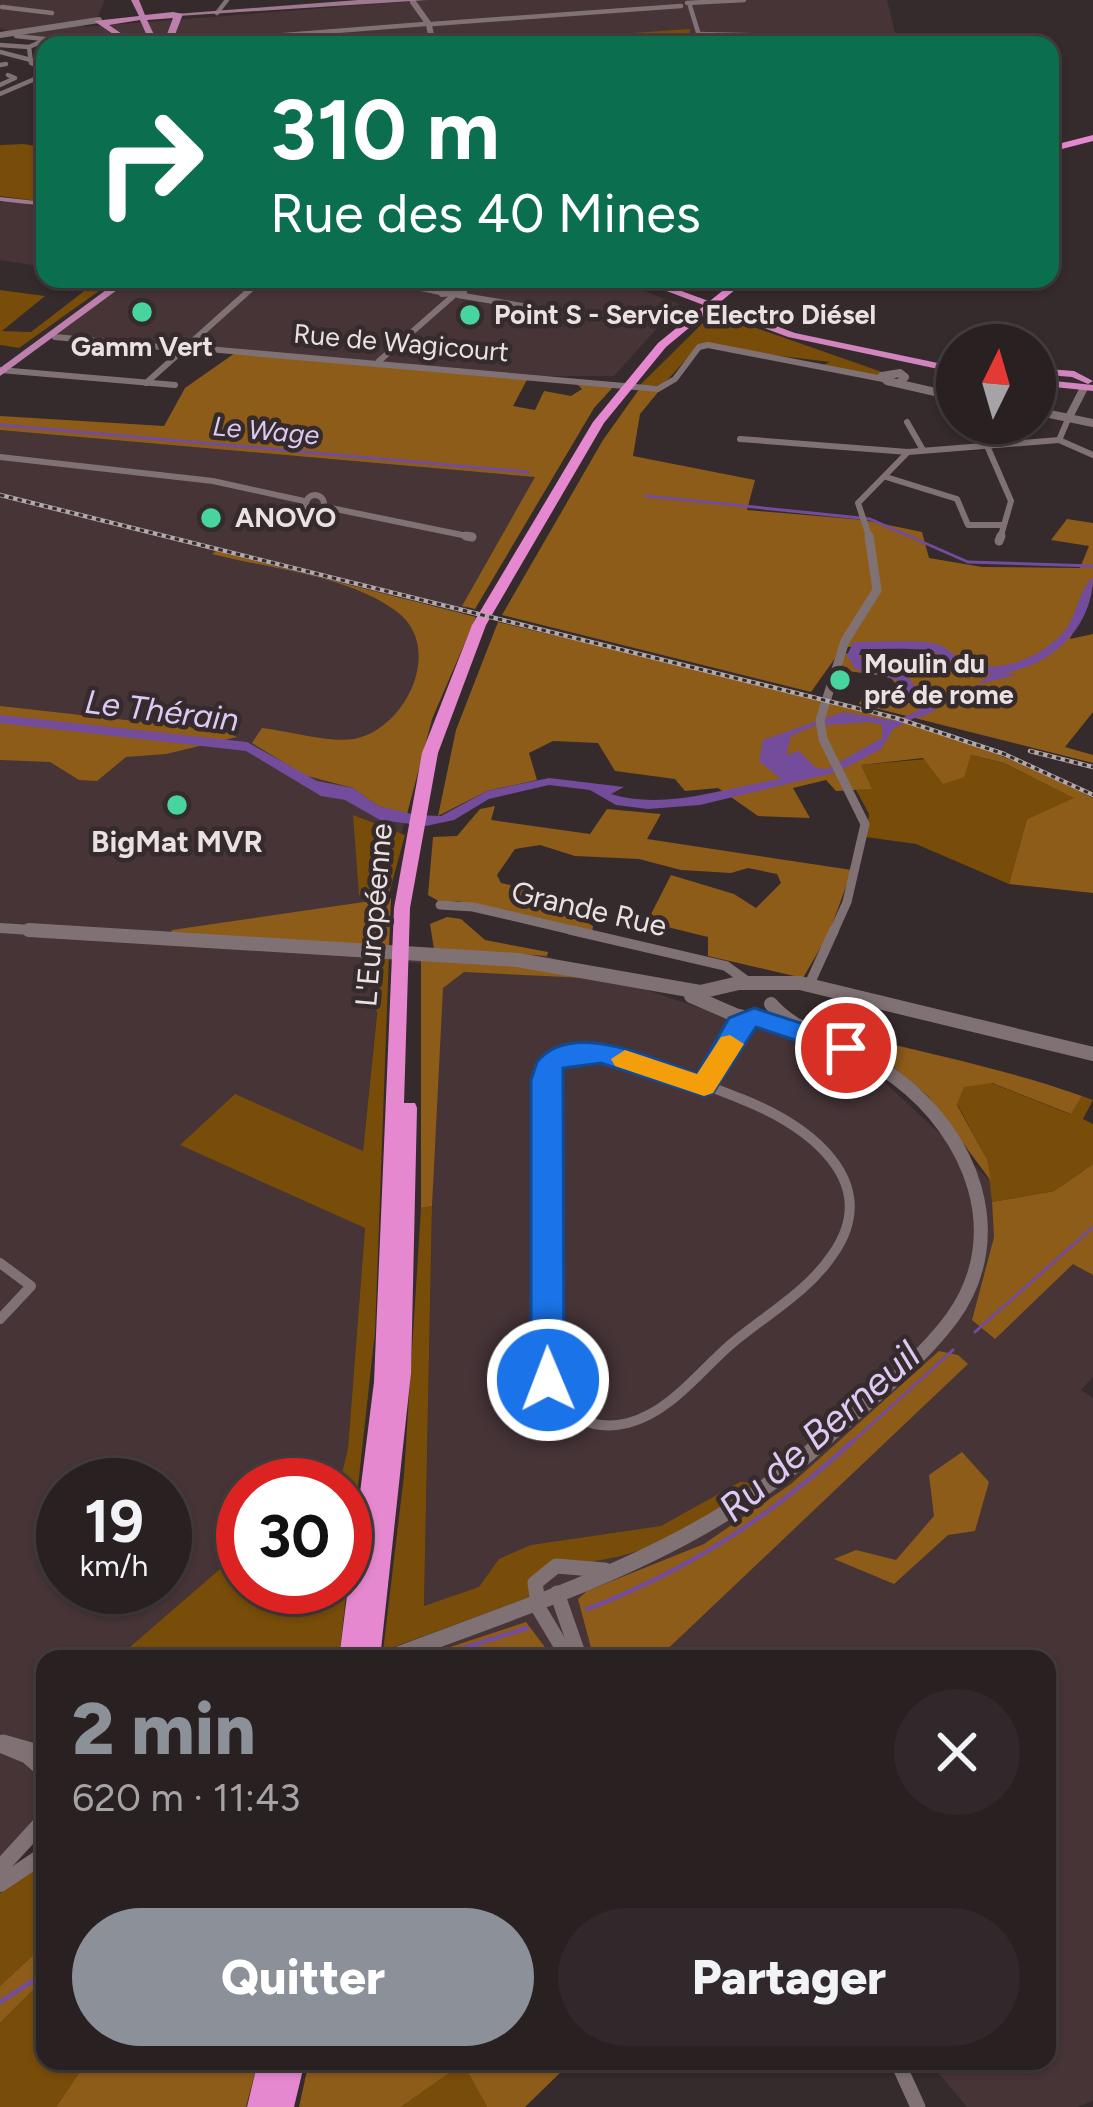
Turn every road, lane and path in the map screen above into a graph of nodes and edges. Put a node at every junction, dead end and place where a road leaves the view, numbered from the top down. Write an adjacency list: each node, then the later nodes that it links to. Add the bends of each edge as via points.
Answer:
1 (33, 0): 10 (street)
2 (113, 0): 14 (main road)
3 (132, 0): 19 (main road)
4 (154, 0): 13 (main road)
5 (227, 0): 12 (street)
6 (384, 0): 8 (main road); 12 (main road)
7 (744, 0): 9 (street)
8 (415, 2): 15 (street)
9 (686, 6): 15 (street); 16 (street)
10 (1, 8): 11 (street)
11 (52, 13)
12 (218, 13): 13 (main road)
13 (175, 16): 14 (main road); 20 (main road)
14 (104, 21): 17 (street); 18 (main road)
15 (429, 24): 21 (street); 22 (street)
16 (699, 34): 23 (street)
17 (10, 35): 25 (street); 26 (street)
18 (123, 36)
19 (148, 36)
20 (169, 36)
21 (272, 36)
22 (431, 36)
23 (791, 36)
24 (36, 44): 25 (street)
25 (29, 47): 26 (street)
26 (31, 60): 27 (street)
27 (36, 63)
28 (36, 78): 29 (street)
29 (0, 94)
30 (1093, 136): 31 (highway)
31 (1059, 144)
32 (0, 199): 33 (main road)
33 (36, 202)
34 (111, 288): 47 (main road)
35 (252, 288): 43 (street)
36 (659, 288): 40 (highway)
37 (735, 288): 88 (highway, L'Européenne, via 666,341 619,394 494,606 443,712 417,836 400,1373)
38 (453, 290): 39 (street); 44 (street)
39 (528, 307)
40 (721, 314): 41 (highway); 45 (highway)
41 (760, 328): 46 (highway); 48 (highway, via 882,367)
42 (55, 337): 43 (street, Rue de Wagicourt)
43 (184, 348): 44 (street, Rue de Wagicourt); 50 (street)
44 (379, 361): 48 (street, Rue de Wagicourt, via 649,388 668,386 704,345)
45 (936, 366)
46 (936, 366)
47 (0, 370): 50 (street)
48 (884, 376): 53 (street)
49 (1056, 380): 52 (highway)
50 (146, 383): 51 (street)
51 (175, 385)
52 (1089, 386): 55 (street)
53 (936, 391)
54 (1056, 415): 55 (street)
55 (1069, 417): 57 (street); 59 (street)
56 (907, 422): 61 (street)
57 (1093, 423)
58 (740, 439): 62 (street)
59 (1059, 440): 60 (street); 63 (street)
60 (988, 448): 61 (street); 66 (street, via 1011,501)
61 (923, 450): 62 (street)
62 (908, 452): 65 (street)
63 (1093, 455)
64 (0, 457): 67 (street, via 322,499 326,507)
65 (886, 477): 66 (street, via 957,499 968,525); 74 (street, via 860,500 878,590 845,641 820,723 865,827 847,902)
66 (1002, 525): 68 (street)
67 (472, 537)
68 (999, 541)
69 (440, 905): 71 (street, Grande Rue)
70 (0, 930): 72 (street)
71 (726, 966): 73 (street, Grande Rue); 75 (street, via 735,973)
72 (591, 970): 75 (street, via 686,990); 77 (street)
73 (755, 985): 74 (street); 75 (street); 76 (street, Grande Rue)
74 (809, 986): 76 (street, via 788,988); 81 (street)
75 (728, 987): 77 (street)
76 (771, 1002): 78 (street); 80 (street, Grande Rue, via 787,1020)
77 (724, 1009): 78 (street); 79 (street)
78 (750, 1017): 79 (street); 80 (street)
79 (731, 1043): 82 (street)
80 (846, 1048): 85 (street, via 914,1092 963,1152 981,1217 970,1283 937,1335 792,1471 716,1523)
81 (1093, 1054)
82 (704, 1086): 82 (street, via 603,1054 564,1054 548,1066 548,1380 558,1403 582,1420 621,1424 649,1414 812,1276 842,1240 848,1193 826,1148 788,1117)
83 (0, 1263): 84 (street, via 28,1280 29,1292)
84 (0, 1319)
85 (620, 1568): 86 (street); 87 (street, via 551,1568 537,1579)
86 (557, 1593): 87 (street); 91 (street)
87 (536, 1601): 89 (street); 90 (street)
88 (366, 1650)
89 (384, 1650)
90 (564, 1650)
91 (577, 1650)
92 (0, 1743): 93 (street); 94 (street)
93 (36, 1752)
94 (36, 1765)
95 (36, 1829): 97 (street)
96 (36, 1860): 98 (street)
97 (0, 1868)
98 (0, 1884)
99 (270, 2070): 102 (highway)
100 (289, 2070): 103 (highway)
101 (901, 2070): 104 (street)
102 (261, 2107)
103 (280, 2107)
104 (918, 2107)

